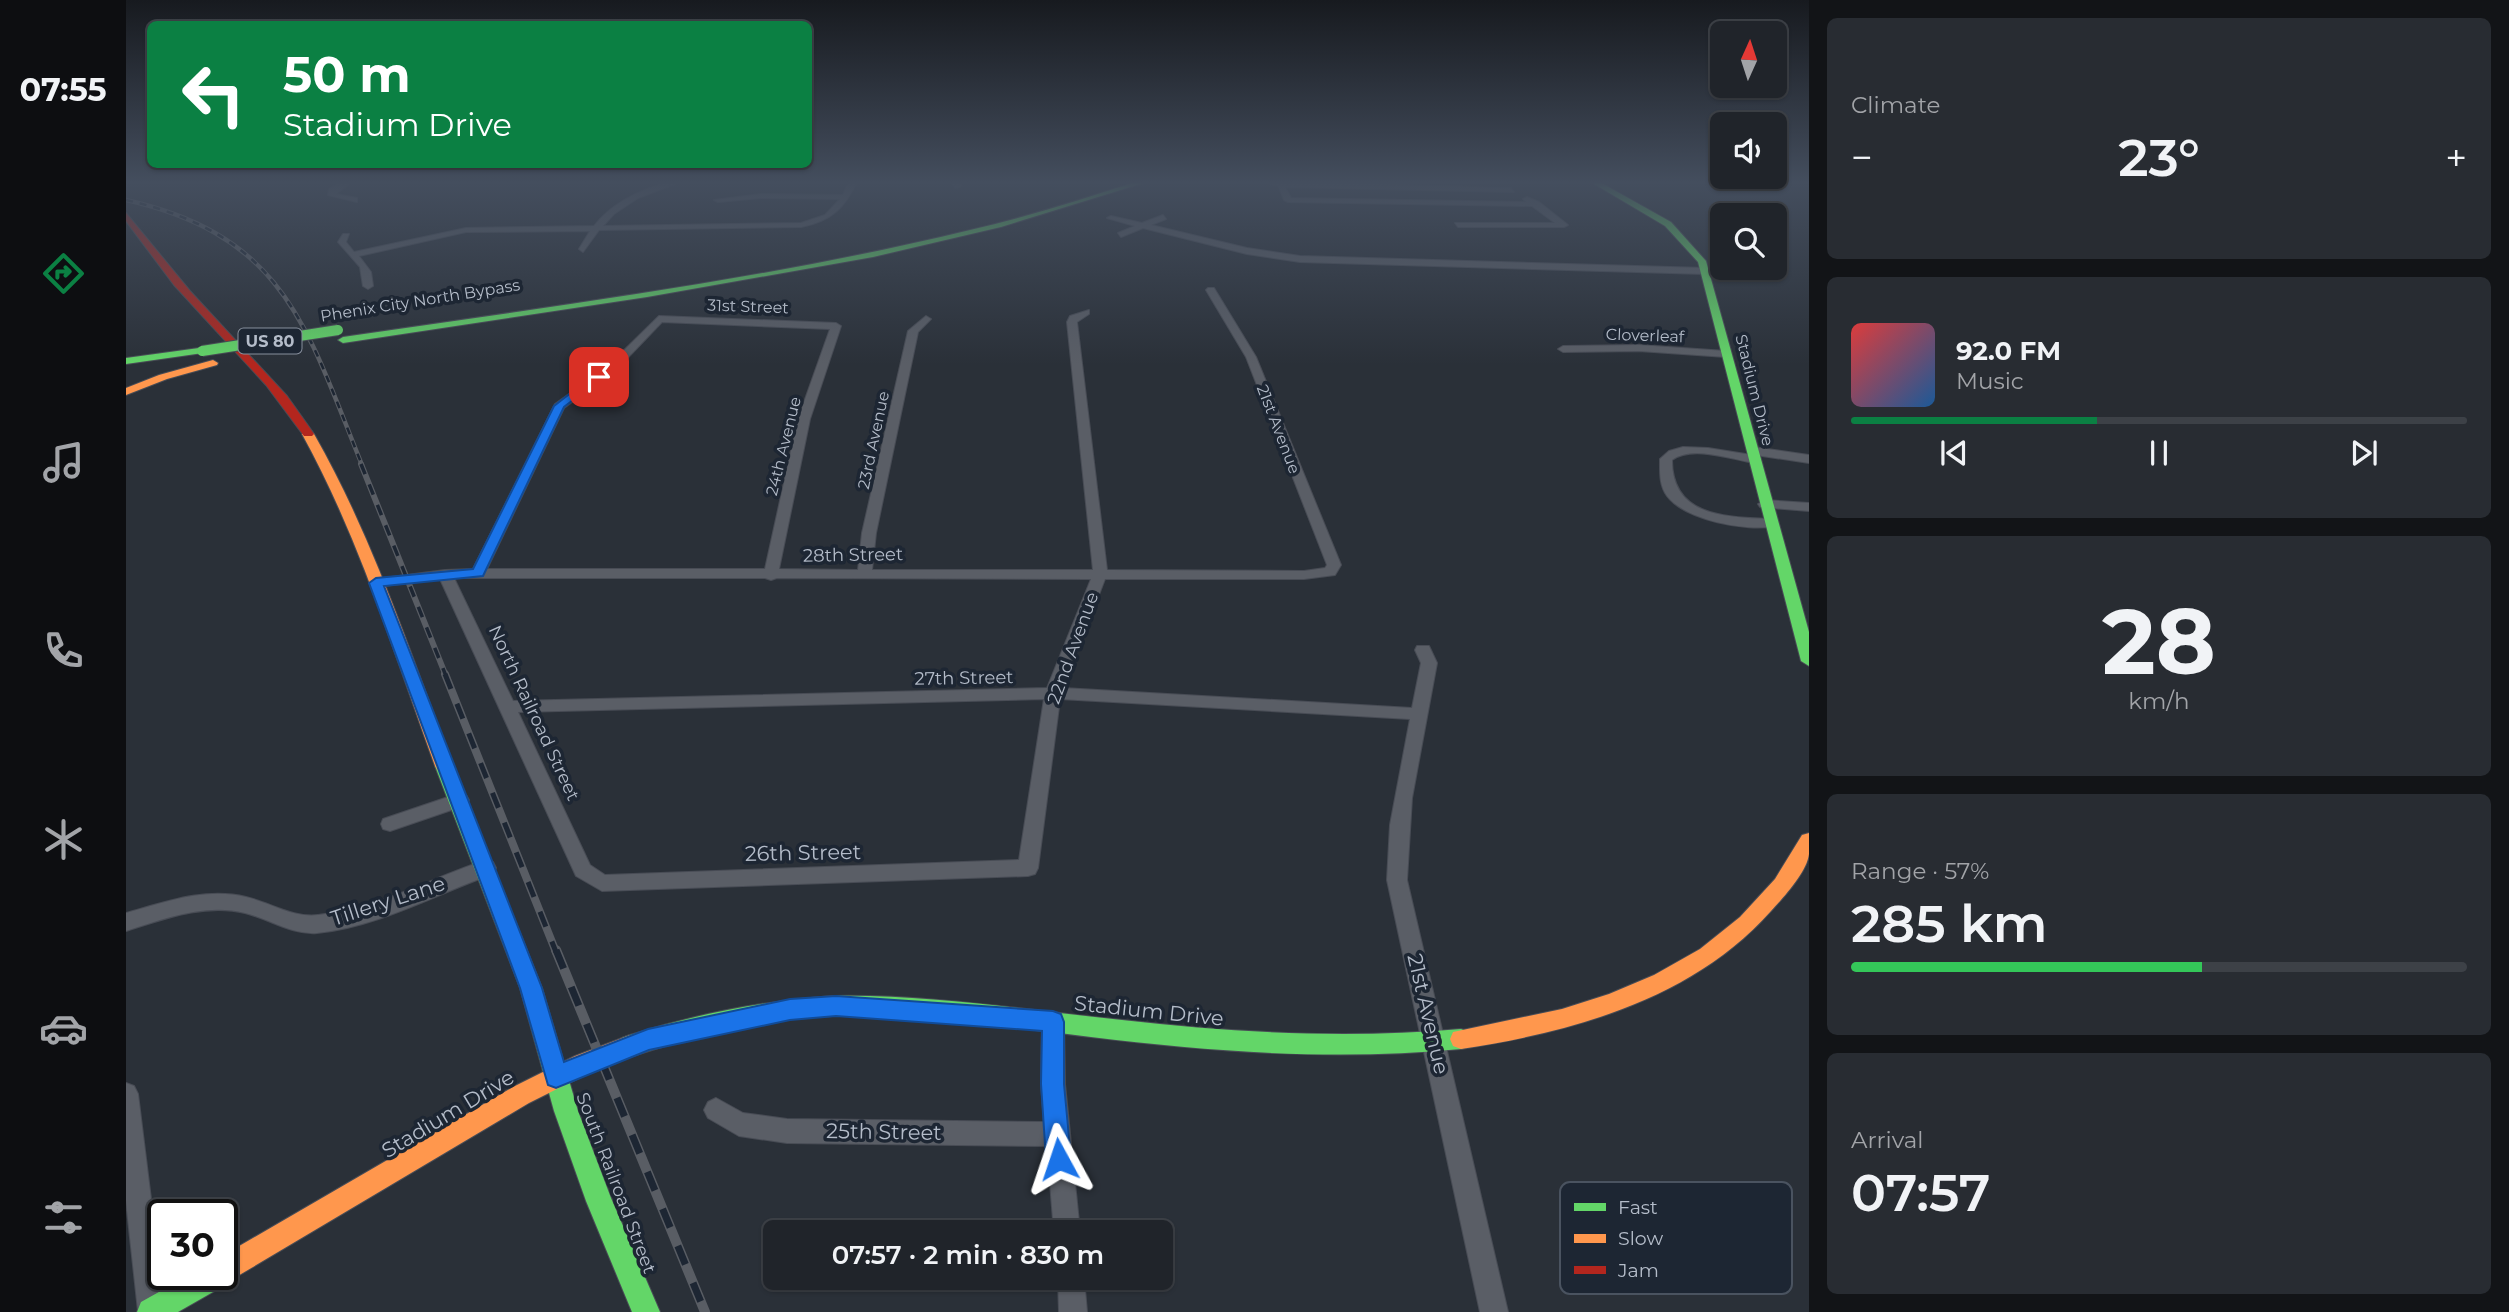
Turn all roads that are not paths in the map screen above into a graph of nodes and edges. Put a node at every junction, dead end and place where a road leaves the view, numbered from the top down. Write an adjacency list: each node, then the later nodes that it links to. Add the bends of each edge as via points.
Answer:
1 (147, 242): 34 (main road, South Railroad Street, via 187,294 273,381 303,422 357,528)
2 (342, 242): 10 (street)
3 (409, 242): 10 (street)
4 (587, 242): 9 (street)
5 (891, 242): 17 (main road, Phenix City North Bypass / US 80)
6 (925, 242): 17 (main road, Phenix City North Bypass / US 80, via 870,255)
7 (1209, 242): 11 (street, via 1300,259)
8 (1687, 242): 11 (main road, Stadium Drive, via 1699,255)
9 (583, 249)
10 (355, 254): 12 (street, via 366,270)
11 (1705, 271): 19 (main road, Stadium Drive)
12 (368, 286)
13 (1211, 290): 28 (street, 21st Avenue, via 1261,381 1334,565)
14 (1086, 312): 30 (street, 22nd Avenue, via 1072,322)
15 (926, 319): 32 (street, 23rd Avenue, via 912,331)
16 (836, 327): 29 (street, 31st Street, via 659,319 612,368 559,406); 33 (street, 24th Avenue, via 804,419)
17 (341, 335): 20 (main road, Phenix City North Bypass / US 80, bridge); 20 (main road, Phenix City North Bypass / US 80, via 260,354)
18 (1563, 349): 19 (street, Cloverleaf)
19 (1726, 354): 23 (main road, Stadium Drive)
20 (207, 357): 21 (main road, Phenix City North Bypass / US 80); 22 (main road, US 80)
21 (126, 360)
22 (126, 392)
23 (1753, 455): 24 (street); 25 (main road, Stadium Drive); 27 (street, via 1679,451 1667,459 1664,476 1671,495 1694,509 1725,519)
24 (1809, 458)
25 (1765, 504): 26 (street); 27 (main road, Stadium Drive)
26 (1809, 507)
27 (1770, 523): 36 (main road, Stadium Drive)
28 (1330, 572): 30 (street, 28th Street)
29 (478, 573): 31 (street, 28th Street); 33 (street, 28th Street)
30 (1100, 573): 32 (street, 28th Street); 37 (street, 22nd Avenue)
31 (445, 574): 34 (street, 28th Street); 38 (street, North Railroad Street)
32 (864, 575): 33 (street, 28th Street)
33 (771, 576)
34 (376, 583): 40 (main road, South Railroad Street)
35 (1423, 650): 39 (street, 21st Avenue, via 1429,663)
36 (1809, 661)
37 (1053, 693): 38 (street, 27th Street); 39 (street, 27th Street); 44 (street, 22nd Avenue)
38 (508, 707): 45 (street, North Railroad Street)
39 (1421, 714): 49 (street, 21st Avenue, via 1405,783 1396,860 1402,906)
40 (460, 800): 41 (street); 43 (main road, South Railroad Street)
41 (390, 824)
42 (1809, 840): 46 (main road, Stadium Drive)
43 (486, 868): 47 (street, Tillery Lane, via 364,913 316,924 276,918 246,905 208,902); 50 (main road, South Railroad Street, via 531,988)
44 (1028, 868): 45 (street, 26th Street, via 602,883)
45 (583, 870)
46 (1803, 872): 49 (main road, Stadium Drive, via 1706,959 1625,999 1531,1030)
47 (126, 922)
48 (1053, 1022): 49 (main road, Stadium Drive, via 1302,1048); 50 (main road, Stadium Drive, via 836,1006 790,1009 648,1040); 53 (street)
49 (1435, 1045): 61 (street, 21st Avenue)
50 (556, 1077): 55 (main road, Stadium Drive); 59 (main road, South Railroad Street, via 599,1201)
51 (126, 1094): 58 (street)
52 (716, 1110): 53 (street, 25th Street, via 739,1124 787,1131)
53 (1056, 1134): 54 (street)
54 (1065, 1220)
55 (238, 1262)
56 (190, 1290): 58 (main road)
57 (1071, 1290): 60 (street)
58 (152, 1312)
59 (646, 1312)
60 (1073, 1312)
61 (1494, 1312)

